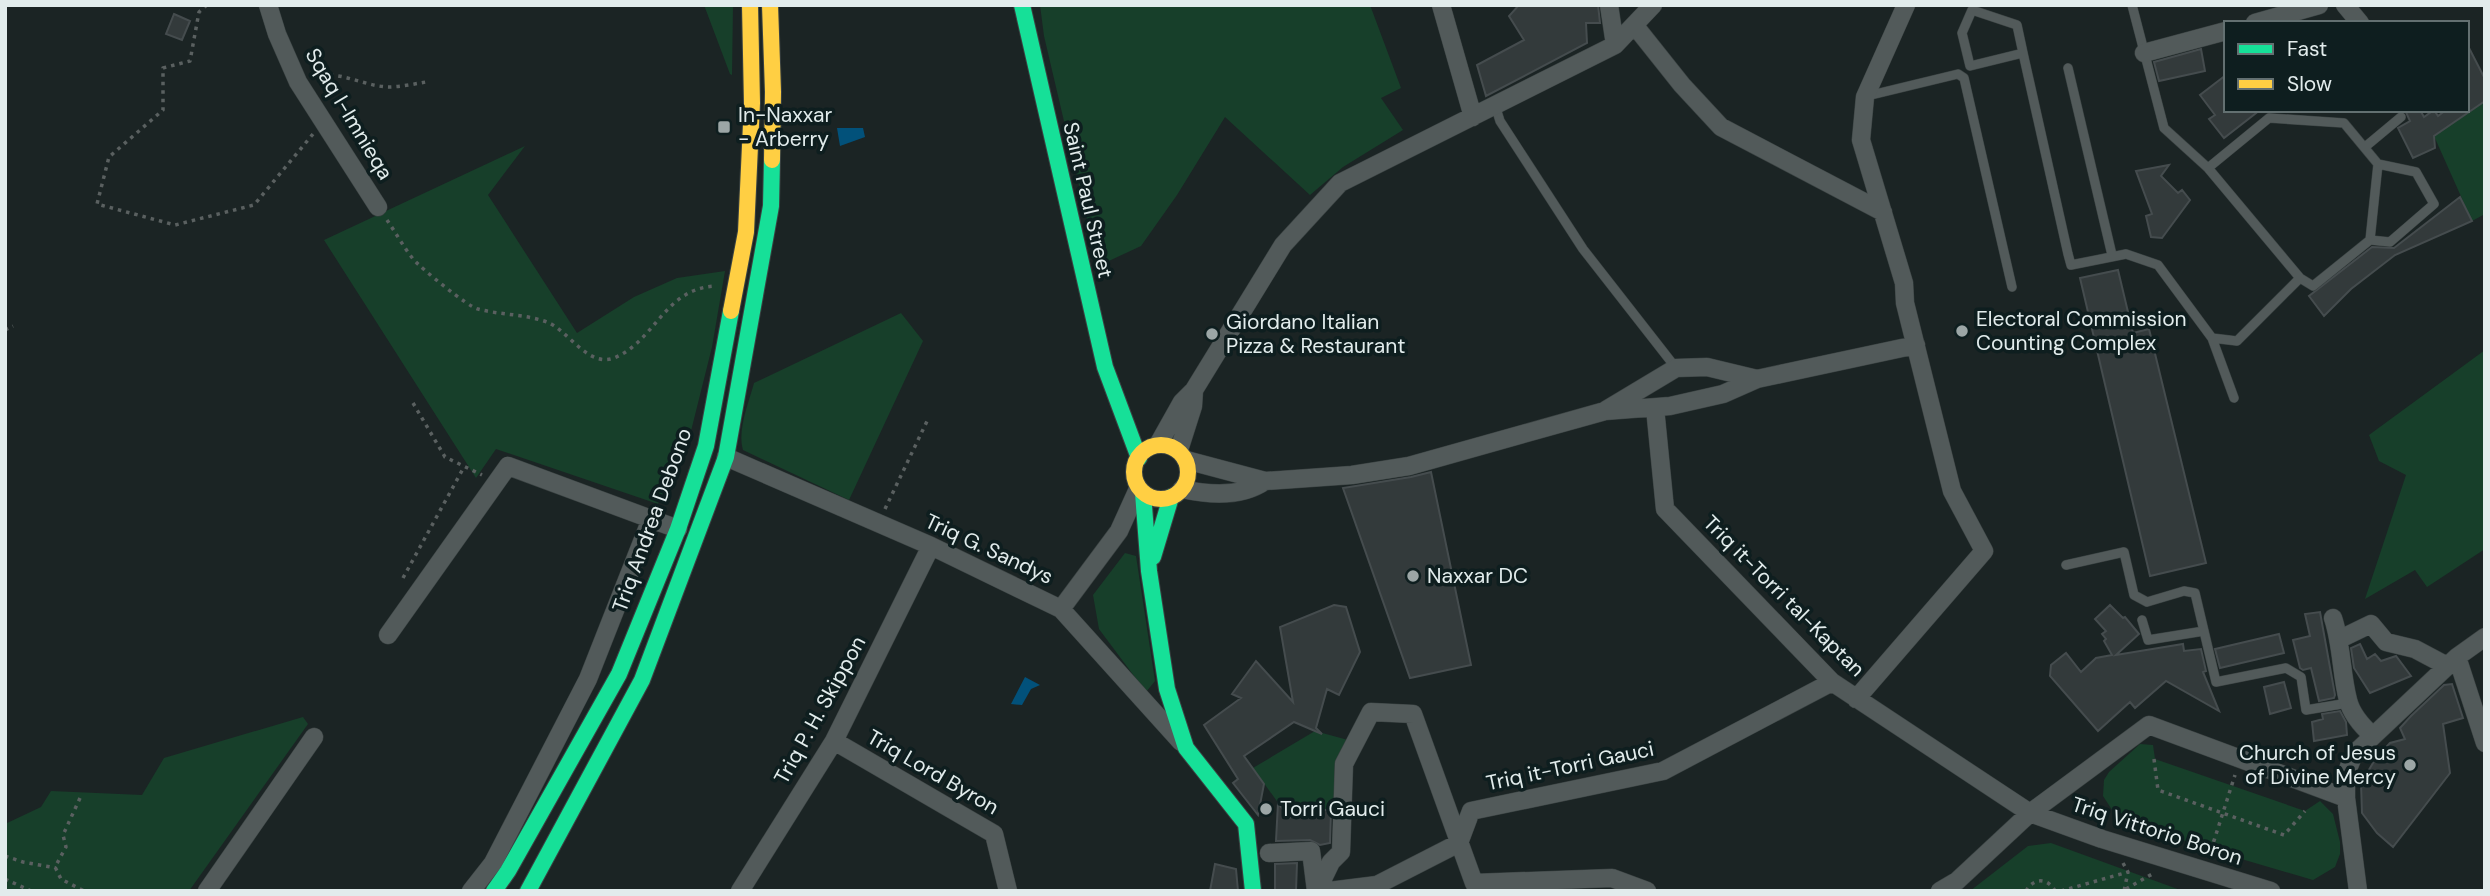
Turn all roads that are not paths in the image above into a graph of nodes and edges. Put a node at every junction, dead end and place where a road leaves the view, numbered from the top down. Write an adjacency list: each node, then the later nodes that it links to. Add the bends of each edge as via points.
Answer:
1 (268, 5): 27 (street, Sqaq l-Imnieqa, via 298,82)
2 (750, 5): 50 (main road, Triq Andrea Debono, via 747,219 706,446)
3 (770, 5): 44 (main road, via 771,206)
4 (1022, 5): 39 (main road, Saint Paul Street, via 1105,367)
5 (1440, 5): 22 (street)
6 (1609, 5): 16 (street)
7 (1653, 5): 14 (street)
8 (1906, 5): 20 (street)
9 (2132, 5): 18 (lane)
10 (2319, 5): 12 (street)
11 (2345, 5): 13 (street)
12 (2259, 16)
13 (2358, 21)
14 (1635, 26): 16 (street); 28 (street, via 1721,127)
15 (2224, 32): 18 (street)
16 (1615, 45): 21 (street)
17 (2023, 53): 17 (lane, via 2017,25 1972,10 1962,33 1970,66); 30 (lane, via 2071,265)
18 (2144, 53): 26 (lane, via 2164,128)
19 (2068, 68): 30 (lane)
20 (1865, 96): 28 (street, via 1861,139); 32 (lane, via 1958,74 1964,78)
21 (1495, 104): 22 (street); 35 (lane, via 1500,121 1583,249)
22 (1473, 117): 37 (street, via 1340,183 1283,244)
23 (2402, 117): 24 (lane)
24 (2364, 147): 25 (lane); 26 (lane, via 2344,123 2269,118)
25 (2378, 164): 29 (lane); 29 (lane, via 2416,172 2434,204 2390,242)
26 (2208, 168): 31 (lane)
27 (378, 206)
28 (1883, 212): 34 (street)
29 (2370, 240): 31 (lane, via 2313,286)
30 (2112, 255): 33 (lane, via 2126,254 2158,265)
31 (2300, 278): 33 (lane, via 2237,341)
32 (2012, 287)
33 (2212, 338): 38 (lane)
34 (1916, 345): 36 (street); 63 (street, via 1952,491 1984,551)
35 (1676, 368): 36 (street, via 1707,367); 41 (street)
36 (1757, 379): 40 (street, via 1723,394)
37 (1194, 390): 42 (street); 43 (street)
38 (2234, 398)
39 (1118, 403): 42 (main road, Saint Paul Street); 45 (main road, Saint Paul Street)
40 (1655, 408): 41 (street); 62 (street, Triq it-Torri tal-Kaptan, via 1665,509)
41 (1605, 411): 46 (street, via 1409,466)
42 (1156, 443): 43 (main road, via 1171,445); 45 (main road)
43 (1183, 455): 46 (street); 48 (main road, Saint Paul Street, via 1188,478)
44 (726, 457): 51 (street, Triq G. Sandys); 75 (main road, via 642,680)
45 (1139, 458): 47 (main road, Saint Paul Street, via 1135,473)
46 (1265, 481): 48 (street, via 1236,492)
47 (1140, 491): 48 (main road, via 1156,499); 53 (main road, Saint Paul Street); 54 (street, via 1119,531)
48 (1177, 493): 53 (main road, Saint Paul Street)
49 (651, 519): 50 (street); 58 (street, via 508,466); 78 (street, Triq Andrea Debono, via 588,679 493,863)
50 (678, 529): 79 (main road, Triq Andrea Debono, via 619,674)
51 (931, 546): 54 (street, Triq G. Sandys); 67 (street, Triq P. H. Skippon)
52 (2066, 565): 57 (lane, via 2124,552 2134,595 2147,602 2185,591 2195,593)
53 (1149, 571): 69 (main road, Saint Paul Street, via 1167,689)
54 (1061, 609): 69 (street, Triq G. Sandys)
55 (2333, 618): 60 (street)
56 (2142, 621): 57 (lane, via 2148,640)
57 (2203, 631): 64 (lane, via 2216,682 2286,668 2301,677 2306,710)
58 (388, 635)
59 (2485, 637): 61 (street)
60 (2340, 639): 61 (street, via 2371,624 2386,642); 64 (street)
61 (2452, 661): 65 (street); 68 (street)
62 (1832, 682): 63 (street, Triq it-Torri tal-Kaptan); 72 (street, Triq it-Torri Gauci, via 1663,771 1471,811)
63 (1856, 699): 71 (street, Triq it-Torri tal-Kaptan)
64 (2348, 703): 65 (street)
65 (2373, 736): 70 (street, via 2354,754 2346,774)
66 (314, 737): 77 (street)
67 (834, 741): 76 (street, Triq Lord Byron, via 994,834); 80 (street, Triq P. H. Skippon)
68 (2485, 743)
69 (1186, 747): 81 (main road, Saint Paul Street, via 1246,824)
70 (2346, 798): 71 (street, via 2149,724); 87 (street)
71 (2030, 813): 85 (street, via 1957,881); 86 (street, Triq Vittorio Boron)
72 (1459, 843): 74 (street); 82 (street, via 1413,714 1371,712 1344,764 1341,852); 83 (street, via 1377,885)
73 (1269, 853): 82 (street, via 1311,851)
74 (1475, 887): 84 (street, via 1612,878)
75 (531, 890)
76 (1009, 890)
77 (207, 891)
78 (471, 891)
79 (494, 891)
80 (740, 891)
81 (1253, 891)
82 (1317, 891)
83 (1329, 891)
84 (1647, 891)
85 (1940, 891)
86 (2271, 891)
87 (2358, 891)

